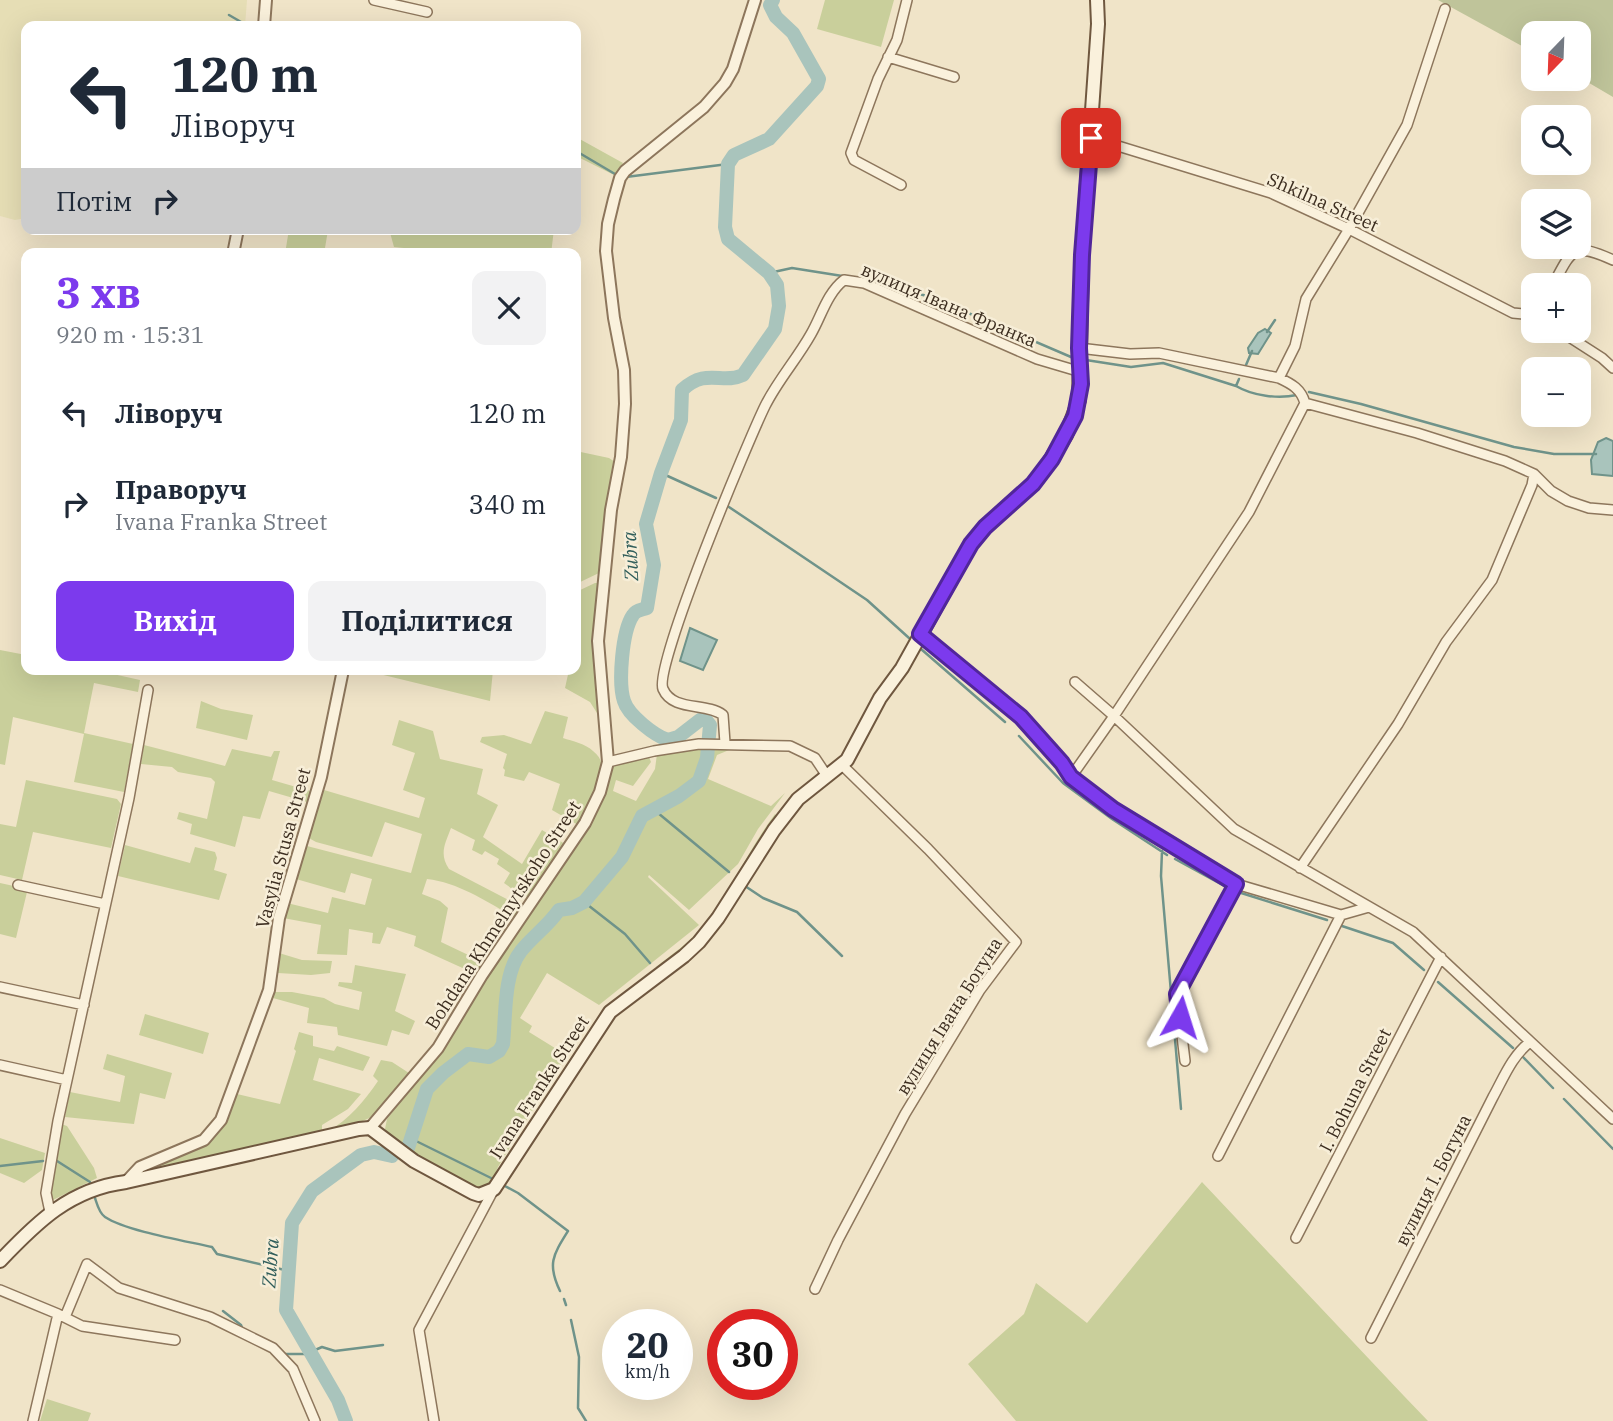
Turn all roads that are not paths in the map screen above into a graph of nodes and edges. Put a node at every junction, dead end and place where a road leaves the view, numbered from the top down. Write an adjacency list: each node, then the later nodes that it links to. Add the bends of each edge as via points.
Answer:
1 (266, 0): 8 (street)
2 (374, 0): 7 (street)
3 (755, 0): 31 (street, Bohdana Khmelnytskoho Street, via 725,83 704,107 625,171 608,224 608,280 624,370 625,404 598,641)
4 (907, 0): 9 (street)
5 (1097, 0): 11 (main road, Ivana Franka Street)
6 (1445, 9): 13 (street, via 1407,125)
7 (426, 12)
8 (264, 21)
9 (888, 57): 10 (street); 12 (street, via 851,153 853,160)
10 (954, 77)
11 (1091, 138): 13 (street, Shkilna Street, via 1271,193); 18 (main road, Ivana Franka Street)
12 (901, 185)
13 (1349, 229): 16 (street, Shkilna Street); 21 (street, via 1306,299 1295,346)
14 (1613, 260): 15 (street, via 1589,249 1573,253)
15 (1559, 273)
16 (1521, 314)
17 (1579, 343): 19 (street)
18 (1079, 348): 20 (main road, Ivana Franka Street); 21 (street, via 1159,353)
19 (1613, 368)
20 (1081, 372): 25 (main road, Ivana Franka Street, via 1075,416 1052,459 971,544); 30 (street, вулиця Івана Франка, via 1037,359 864,284 844,280 834,289 764,408 676,624 661,684 675,701 712,708 723,715)
21 (1279, 378): 22 (street, via 1296,387)
22 (1306, 403): 23 (street, via 1430,437); 29 (street, via 1249,512)
23 (1534, 474): 24 (street, via 1568,501); 35 (street, via 1492,580 1446,642 1398,724)
24 (1613, 510)
25 (920, 634): 32 (main road, Ivana Franka Street); 34 (street, via 1021,717)
26 (342, 675): 51 (street, Vasylia Stusa Street, via 321,777 279,918 269,990 221,1120 204,1140 140,1167)
27 (1075, 682): 29 (street)
28 (148, 690): 38 (street)
29 (1115, 716): 34 (street); 35 (street, via 1234,829)
30 (720, 743): 31 (street); 33 (street, via 790,746 815,758)
31 (608, 762): 49 (street, Bohdana Khmelnytskoho Street, via 600,792 578,834 438,1048)
32 (842, 765): 33 (main road, Ivana Franka Street); 56 (street, вулиця Івана Богуна, via 1016,942 980,990 905,1114)
33 (827, 775): 52 (main road, Ivana Franka Street, via 783,817 699,942 610,1012)
34 (1071, 777): 36 (street, via 1113,809)
35 (1300, 868): 39 (street)
36 (1236, 884): 40 (street); 45 (street, via 1177,994)
37 (18, 885): 38 (street)
38 (105, 904): 43 (street)
39 (1369, 907): 40 (street); 41 (street, via 1413,932)
40 (1341, 915): 50 (street)
41 (1441, 957): 44 (street); 54 (street, I. Bohuna Street)
42 (0, 987): 43 (street)
43 (84, 1005): 47 (street)
44 (1530, 1042): 48 (street); 59 (street, вулиця І. Богуна, via 1520,1050 1498,1087)
45 (1185, 1061)
46 (0, 1065): 47 (street)
47 (67, 1080): 53 (street, via 46,1193)
48 (1613, 1119)
49 (370, 1128): 51 (main road); 52 (main road, via 408,1157 473,1193)
50 (1218, 1156)
51 (126, 1182): 53 (main road, via 101,1185)
52 (494, 1189): 63 (street, Ivana Franka Street, via 419,1330)
53 (50, 1212): 55 (main road)
54 (1296, 1238)
55 (0, 1261)
56 (815, 1289)
57 (0, 1290): 58 (street)
58 (61, 1315): 60 (street, via 82,1326); 61 (street); 62 (street, via 88,1264 119,1288 210,1317 273,1348 293,1369)
59 (1371, 1338)
60 (175, 1340)
61 (33, 1421)
62 (316, 1421)
63 (434, 1421)

